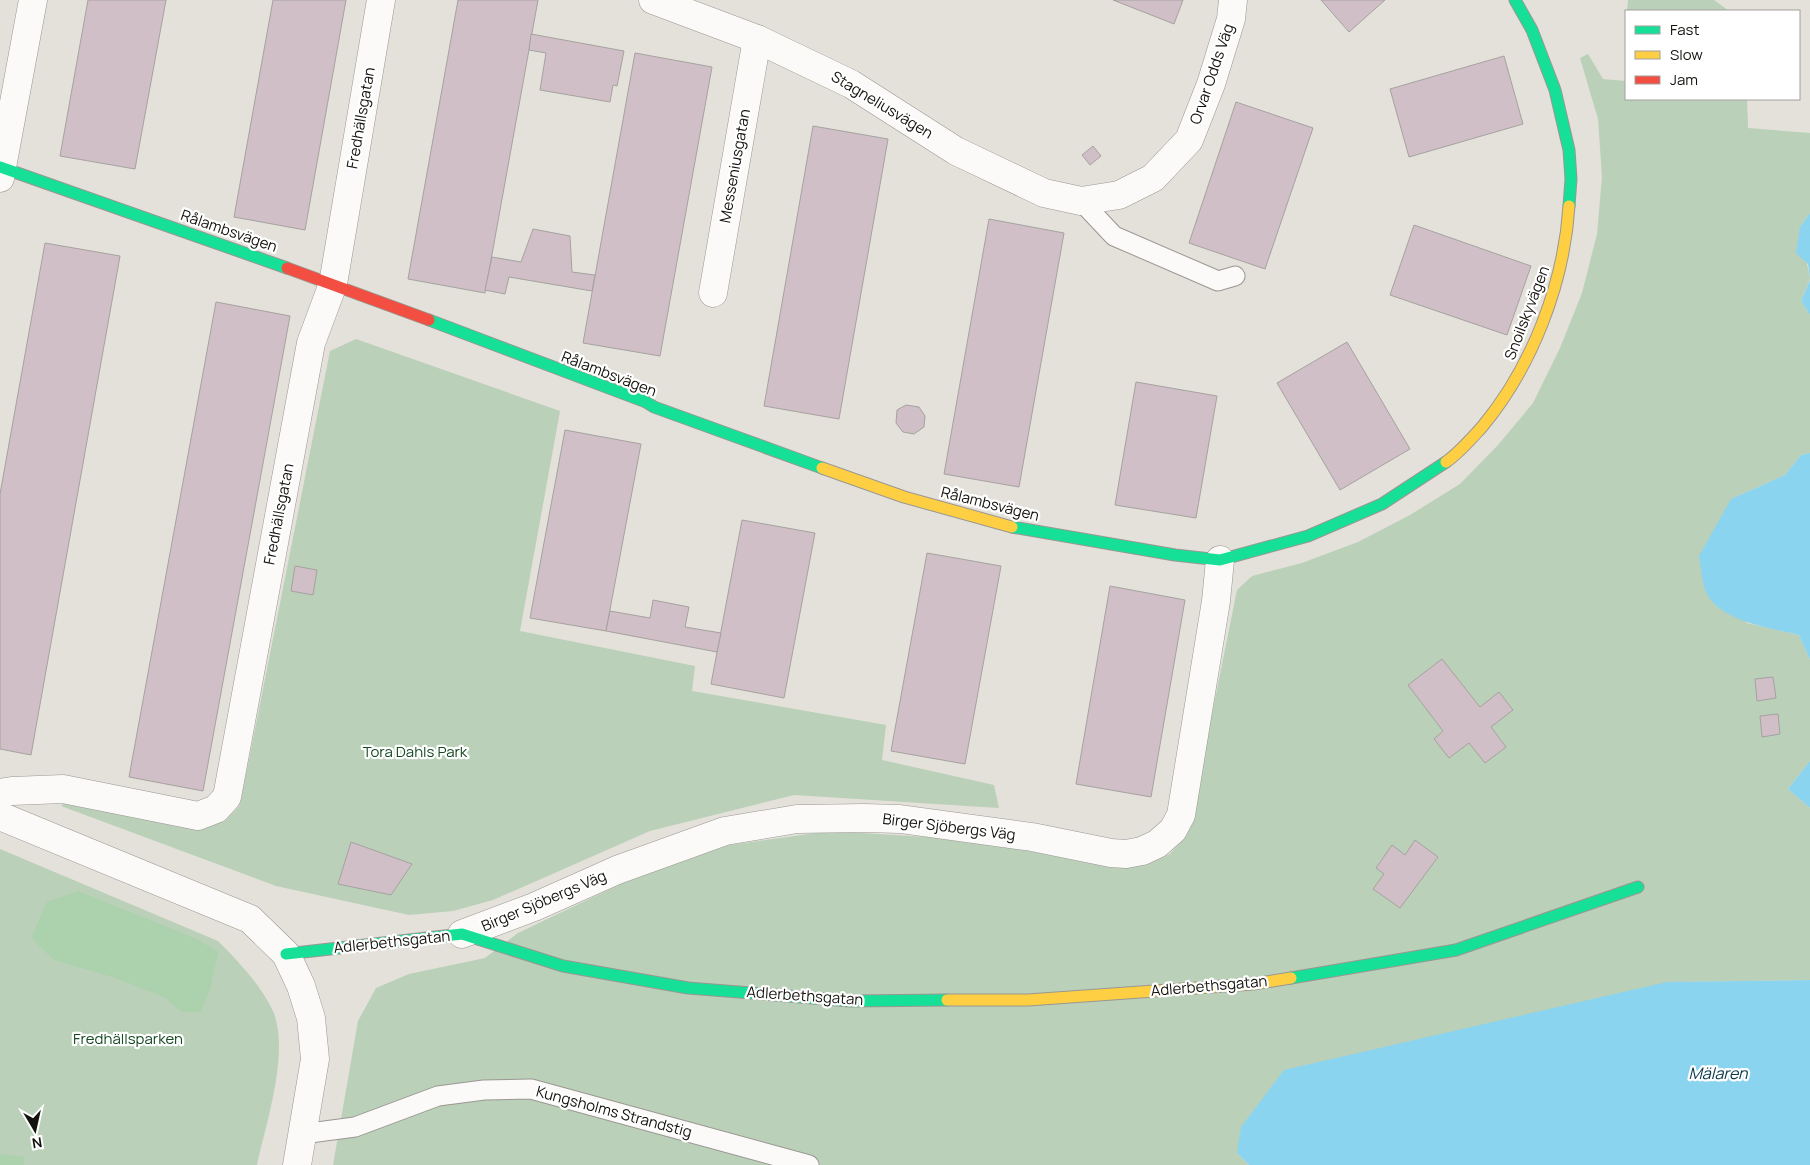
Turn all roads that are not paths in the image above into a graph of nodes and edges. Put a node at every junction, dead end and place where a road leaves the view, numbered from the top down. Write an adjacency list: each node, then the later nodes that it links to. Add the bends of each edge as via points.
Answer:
1 (33, 0): 7 (street)
2 (381, 0): 10 (street, Fredhällsgatan)
3 (653, 0): 6 (street, Stagneliusvägen)
4 (1233, 0): 8 (street, Orvar Odds Väg, via 1231,19 1211,84 1189,140 1153,178 1118,195)
5 (1515, 0): 12 (street, Snoilskyvägen, via 1532,30 1555,90 1569,150 1570,170 1568,227 1560,272 1532,350 1497,409 1449,460 1382,504 1308,536)
6 (757, 39): 8 (street, Stagneliusvägen, via 851,84 956,151 1044,193); 11 (street, Messeniusgatan)
7 (1, 171): 10 (street, Rålambsvägen)
8 (1081, 201): 9 (lane, via 1114,236 1218,281)
9 (1235, 276)
10 (333, 284): 12 (street, Rålambsvägen, via 654,407 904,497 1018,529); 13 (street, Fredhällsgatan, via 311,343 227,798 216,809 198,816 63,789)
11 (713, 293)
12 (1220, 560): 16 (street, Birger Sjöbergs Väg, via 1181,815 1173,830 1150,848 1126,854 1111,853 1032,837 900,820 797,820 725,831 617,870 534,907)
13 (0, 793)
14 (0, 816): 17 (street, via 250,919)
15 (1638, 887): 16 (street, Adlerbethsgatan, via 1456,950 1253,984 1028,1000 850,1001 688,988 563,966)
16 (462, 934): 17 (street, Adlerbethsgatan)
17 (286, 954): 18 (street, via 311,1018 315,1059)
18 (302, 1134): 19 (street); 20 (lane, Kungsholms Strandstig, via 355,1127 438,1096 484,1090 531,1089)
19 (297, 1165)
20 (808, 1165)

